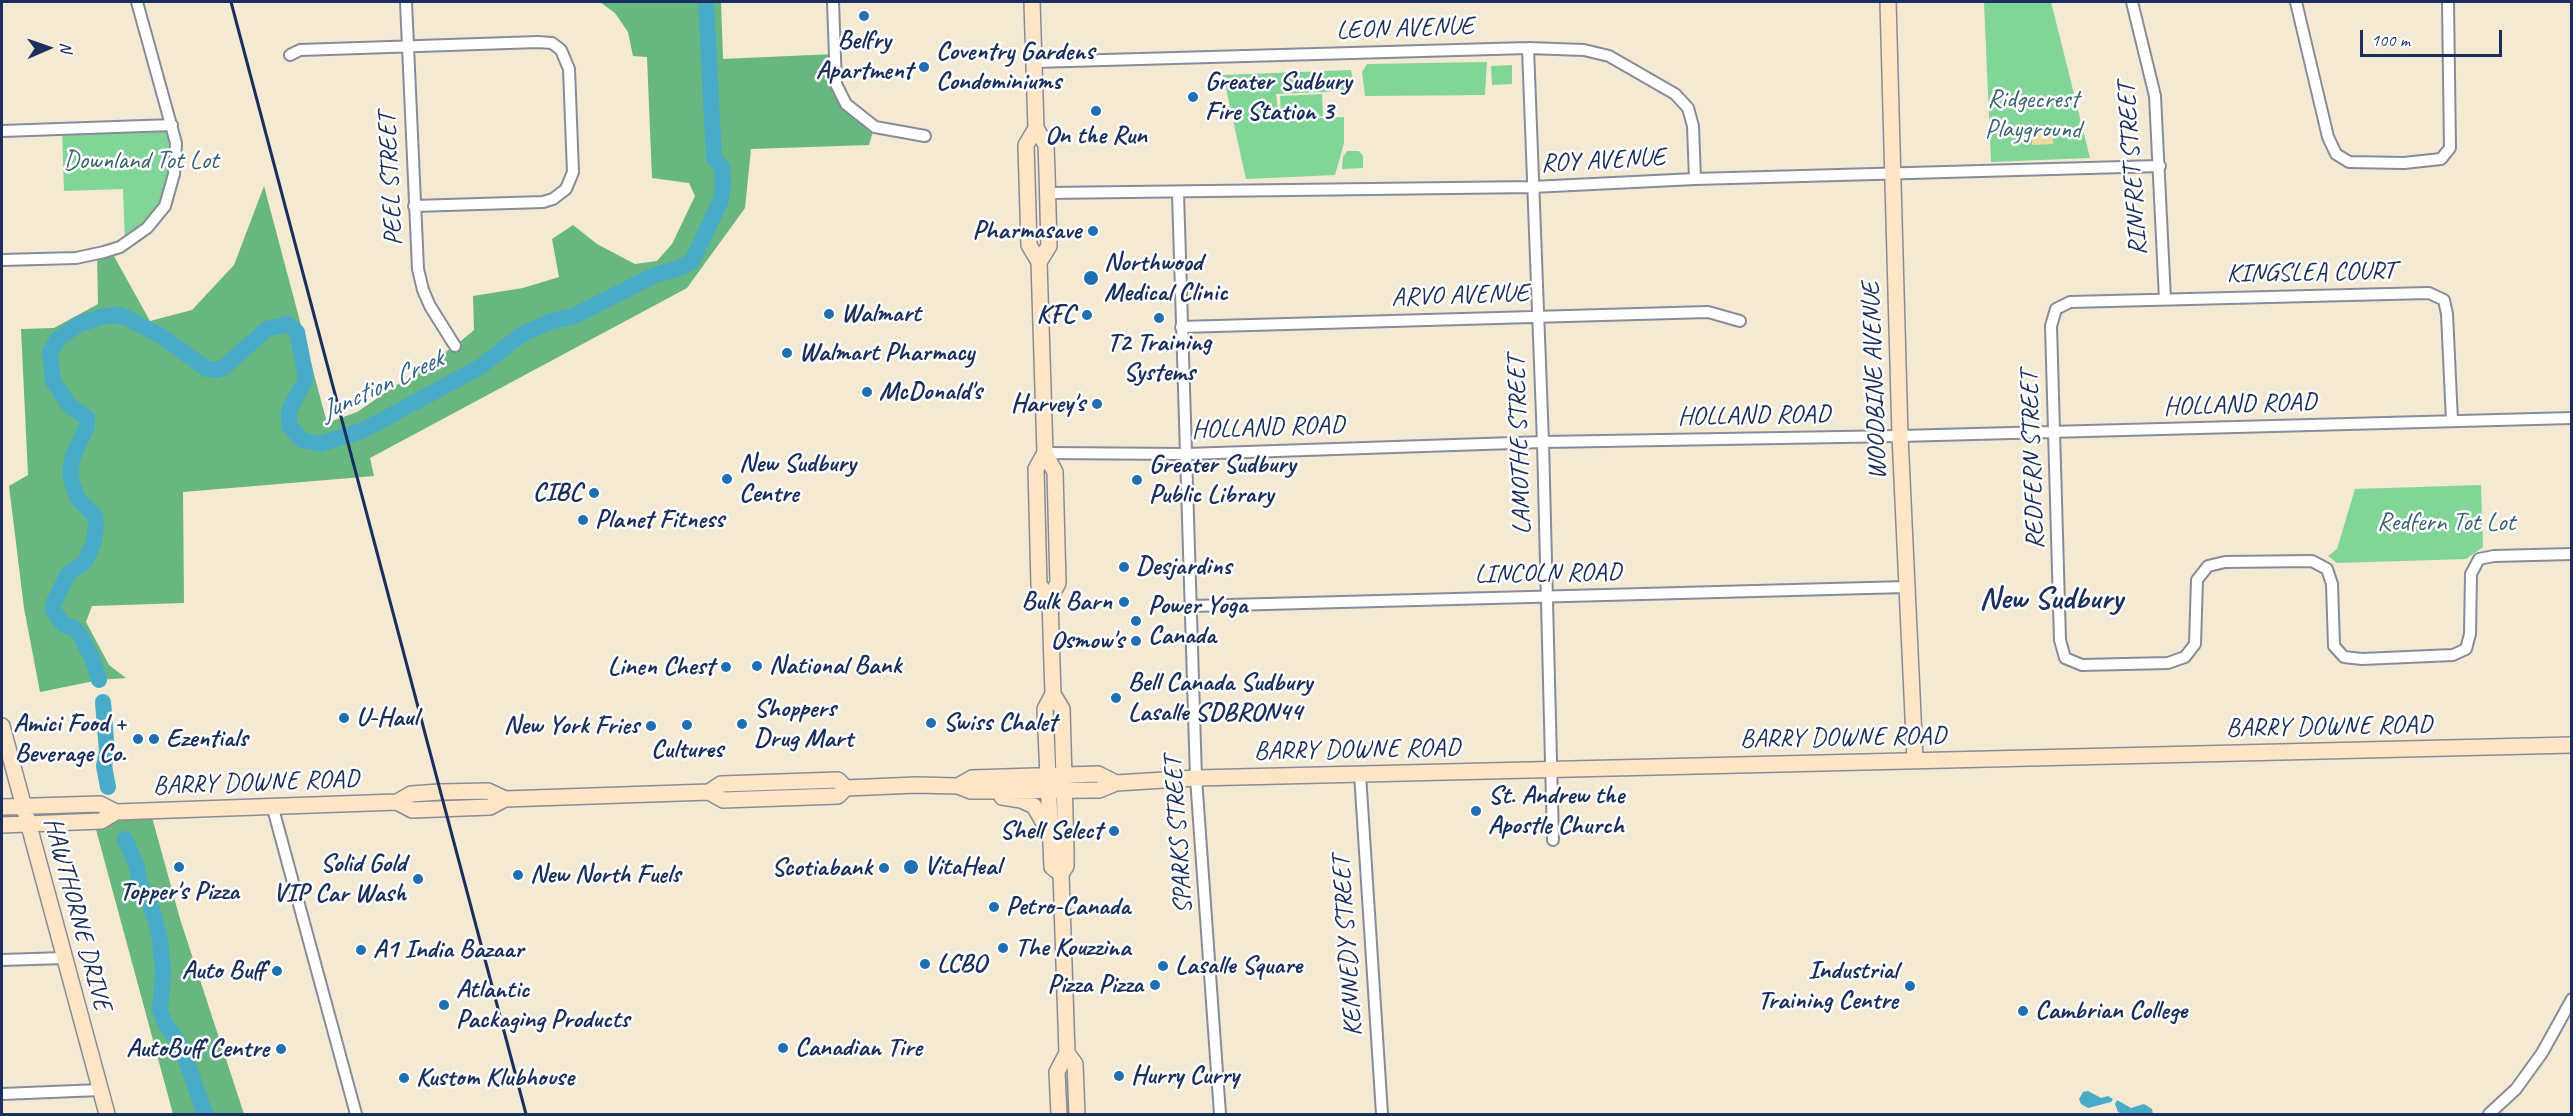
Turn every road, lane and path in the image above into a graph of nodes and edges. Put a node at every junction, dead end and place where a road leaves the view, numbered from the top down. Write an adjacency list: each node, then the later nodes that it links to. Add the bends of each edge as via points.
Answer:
1 (136, 2): 13 (street)
2 (406, 2): 9 (street, PEEL STREET)
3 (833, 2): 16 (street, via 836,84 842,99 875,127)
4 (1032, 2): 12 (main road)
5 (1888, 2): 18 (main road, WOODBINE AVENUE)
6 (2132, 2): 17 (street, RINFRET STREET, via 2155,96)
7 (2296, 2): 8 (street, via 2328,137 2336,154 2349,162 2403,164 2441,159 2450,147)
8 (2448, 2)
9 (408, 45): 11 (street, via 300,50); 23 (street, PEEL STREET); 23 (street, via 552,43 566,58 569,69 573,172 571,182 560,195 543,202)
10 (1528, 48): 12 (street, LEON AVENUE); 19 (street, LEON AVENUE, via 1584,50 1609,56 1675,94 1688,108 1693,126); 20 (street, LAMOTHE STREET)
11 (290, 55)
12 (1034, 62): 14 (main road)
13 (172, 125): 15 (street); 24 (street, via 176,143 174,174 165,206 147,228 120,247 91,255)
14 (1036, 128): 21 (main road, via 1047,145); 25 (main road, via 1026,145 1027,187 1029,244)
15 (2, 131)
16 (926, 136)
17 (2160, 166): 18 (street, ROY AVENUE); 26 (street, RINFRET STREET)
18 (1892, 175): 19 (street, ROY AVENUE); 35 (main road, WOODBINE AVENUE)
19 (1695, 179): 20 (street, ROY AVENUE)
20 (1532, 187): 22 (street, ROY AVENUE); 28 (street, LAMOTHE STREET)
21 (1048, 193): 22 (street, ROY AVENUE); 25 (main road, via 1049,246)
22 (1178, 193): 30 (street, SPARKS STREET)
23 (414, 206): 31 (street, PEEL STREET, via 423,290)
24 (2, 260)
25 (1040, 262): 37 (main road)
26 (2165, 299): 27 (street, KINGSLEA COURT, via 2070,303); 33 (street, KINGSLEA COURT, via 2429,293 2444,300 2447,314)
27 (2056, 309): 34 (street, REDFERN STREET, via 2051,326)
28 (1538, 316): 29 (street, ARVO AVENUE, via 1708,312); 30 (street, ARVO AVENUE); 36 (street, LAMOTHE STREET)
29 (1740, 321)
30 (1181, 327): 38 (street, SPARKS STREET)
31 (455, 346)
32 (2571, 418): 33 (street, HOLLAND ROAD)
33 (2452, 422): 34 (street, HOLLAND ROAD)
34 (2056, 432): 35 (street, HOLLAND ROAD); 39 (street, REDFERN STREET, via 2060,640 2065,658 2082,665 2168,663 2185,657 2195,644 2197,580 2208,566 2236,562 2312,561 2327,569 2332,584 2334,646 2344,657 2453,655 2466,649 2470,574 2479,559)
35 (1900, 436): 36 (street, HOLLAND ROAD); 40 (main road, WOODBINE AVENUE)
36 (1543, 442): 38 (street, HOLLAND ROAD); 41 (street, LAMOTHE STREET)
37 (1045, 453): 38 (street, HOLLAND ROAD); 43 (main road, via 1036,469 1039,585 1050,598)
38 (1187, 454): 42 (street, SPARKS STREET)
39 (2571, 554)
40 (1906, 588): 41 (street, LINCOLN ROAD); 49 (main road, WOODBINE AVENUE)
41 (1547, 597): 42 (street, LINCOLN ROAD); 50 (street, LAMOTHE STREET)
42 (1191, 606): 53 (street, SPARKS STREET)
43 (1053, 694): 45 (main road, via 1045,709); 54 (main road, via 1062,709)
44 (2, 726): 59 (main road, HAWTHORNE DRIVE)
45 (1046, 735): 52 (main road, via 1040,757); 54 (main road)
46 (2571, 745): 47 (main road, BARRY DOWNE ROAD)
47 (2548, 746): 48 (main road); 49 (main road, BARRY DOWNE ROAD)
48 (2571, 754)
49 (1915, 759): 50 (main road, BARRY DOWNE ROAD)
50 (1550, 770): 51 (main road, BARRY DOWNE ROAD); 64 (street, LAMOTHE STREET)
51 (1360, 774): 53 (main road, BARRY DOWNE ROAD); 77 (street, KENNEDY STREET)
52 (1020, 777): 54 (main road, BARRY DOWNE ROAD); 55 (main road, BARRY DOWNE ROAD, via 972,778)
53 (1196, 778): 54 (main road, BARRY DOWNE ROAD, via 1116,783 1098,774); 76 (street, SPARKS STREET)
54 (1056, 783): 56 (main road, BARRY DOWNE ROAD); 63 (main road); 65 (main road, via 1066,866)
55 (958, 786): 56 (main road, BARRY DOWNE ROAD); 57 (main road, BARRY DOWNE ROAD, via 846,788 838,780 721,784 709,792 505,799 488,791 440,792 411,794 397,802)
56 (979, 790): 63 (main road, via 1029,803 1041,815)
57 (272, 805): 60 (main road, BARRY DOWNE ROAD); 73 (street)
58 (2, 807): 59 (main road, BARRY DOWNE ROAD)
59 (22, 807): 60 (main road, BARRY DOWNE ROAD, via 100,804); 61 (main road, HAWTHORNE DRIVE)
60 (116, 812): 61 (main road, BARRY DOWNE ROAD, via 101,821)
61 (27, 824): 62 (main road, BARRY DOWNE ROAD); 66 (main road, HAWTHORNE DRIVE)
62 (2, 825)
63 (1051, 836): 65 (main road, via 1052,867)
64 (1553, 840)
65 (1061, 874): 69 (main road)
66 (64, 957): 67 (street); 70 (main road, HAWTHORNE DRIVE)
67 (2, 960)
68 (2571, 999): 78 (street, via 2542,1053 2516,1089)
69 (1066, 1053): 74 (main road, via 1057,1072); 75 (main road, via 1075,1064)
70 (100, 1090): 71 (street); 72 (main road, HAWTHORNE DRIVE)
71 (2, 1094)
72 (107, 1114)
73 (356, 1114)
74 (1059, 1114)
75 (1077, 1114)
76 (1220, 1114)
77 (1382, 1114)
78 (2489, 1114)

